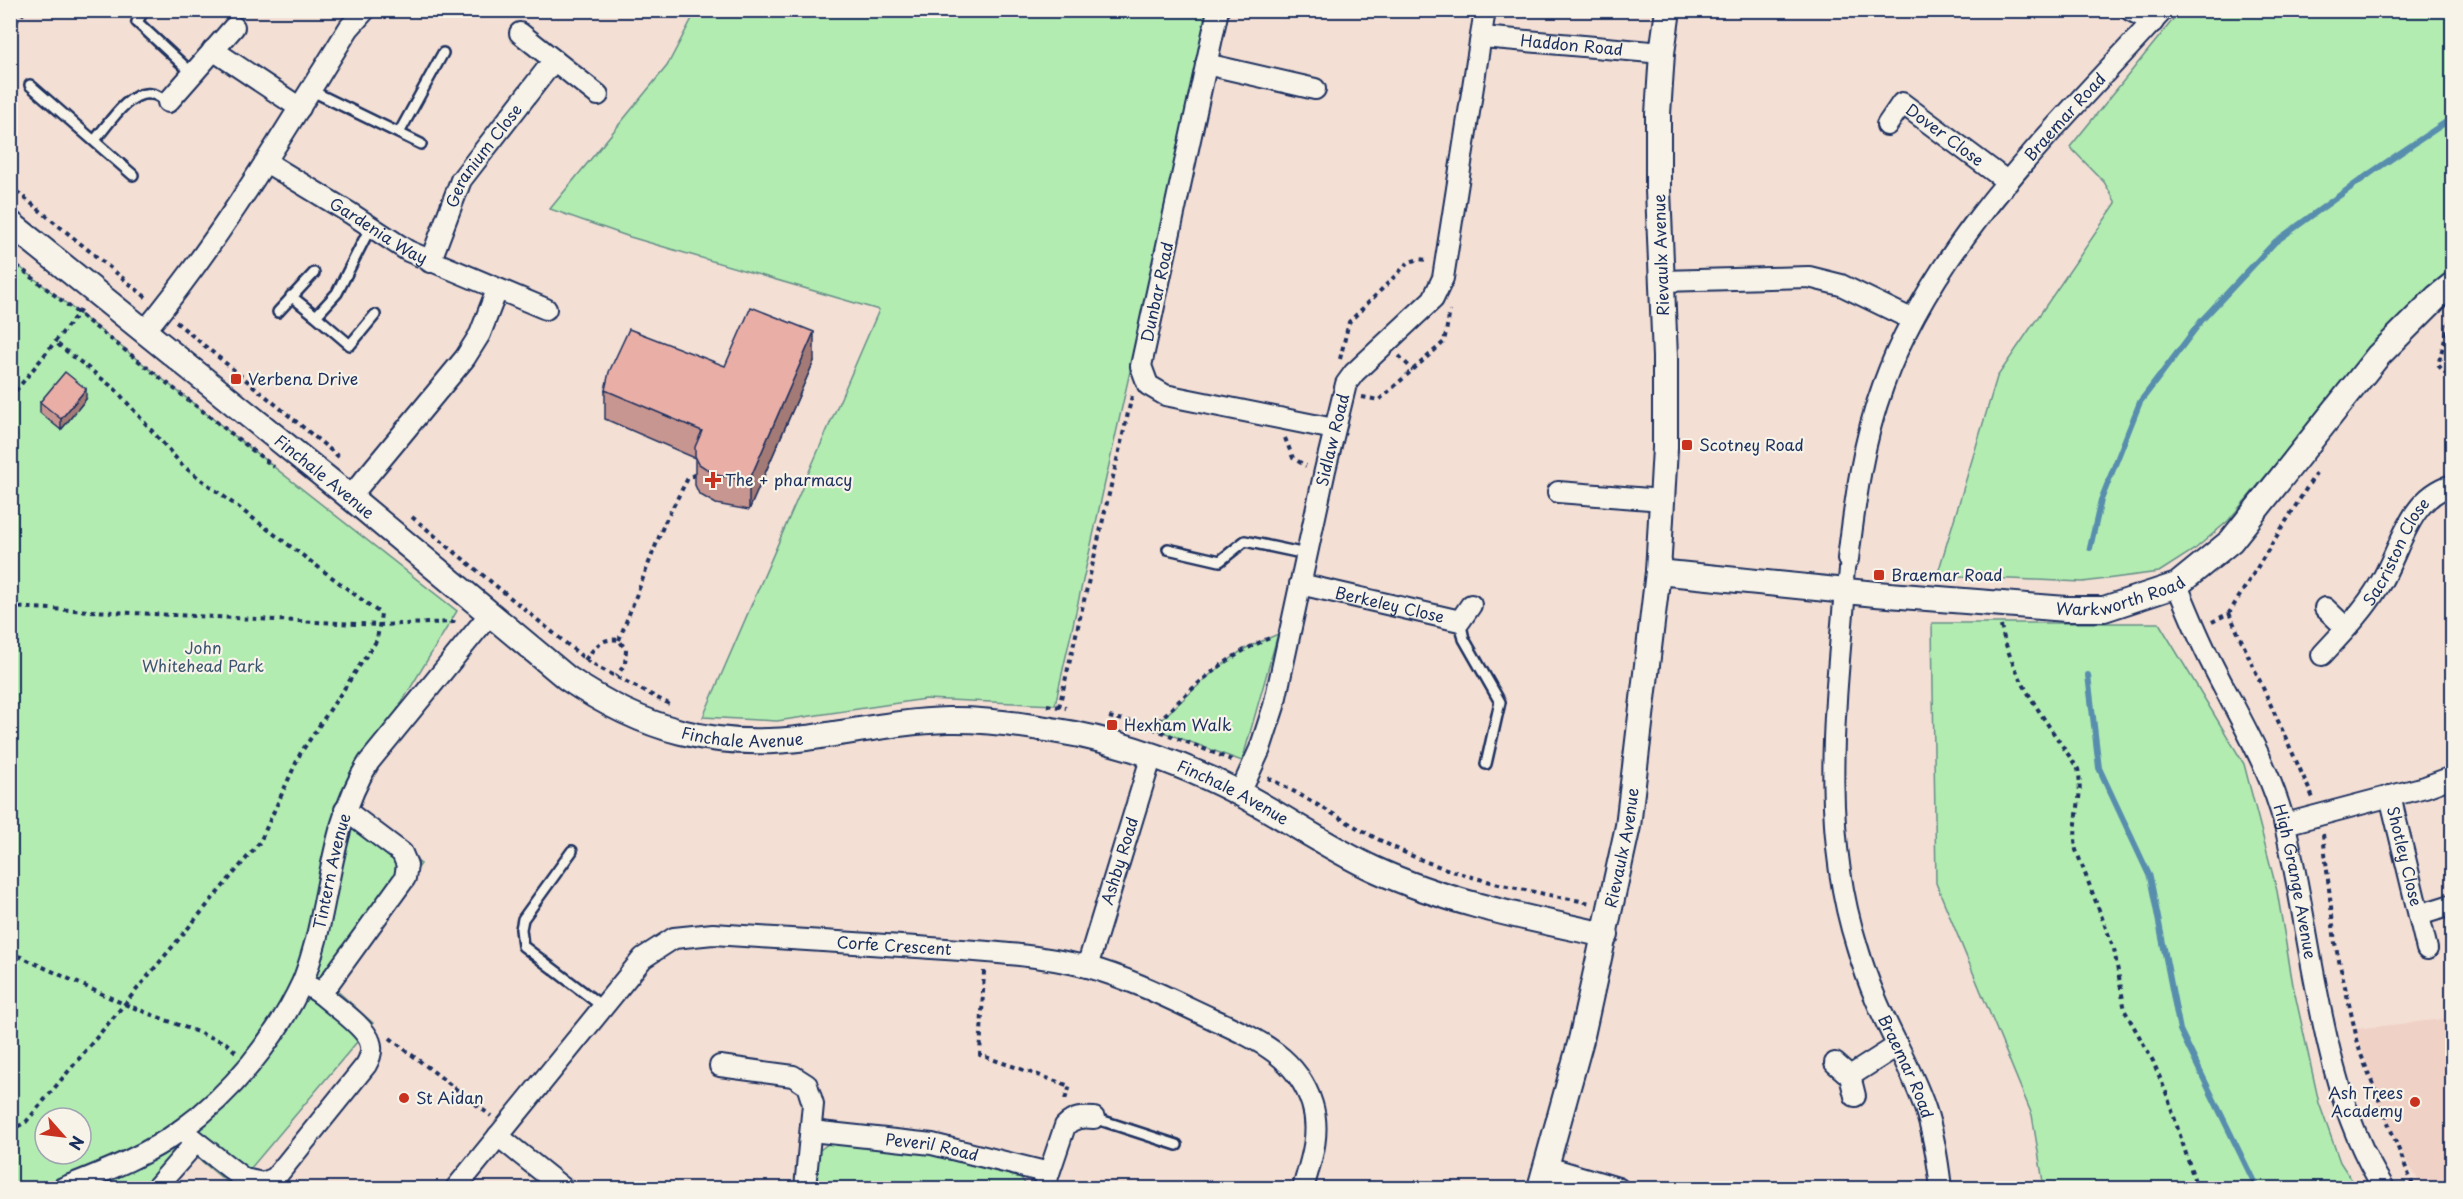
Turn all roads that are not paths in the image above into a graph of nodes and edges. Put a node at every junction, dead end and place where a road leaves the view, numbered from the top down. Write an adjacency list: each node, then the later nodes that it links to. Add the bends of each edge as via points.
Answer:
1 (144, 10): 16 (lane, via 137,22)
2 (365, 10): 19 (street)
3 (1218, 10): 15 (street, Dunbar Road)
4 (1485, 10): 10 (street)
5 (1668, 10): 13 (street, Rievaulx Avenue)
6 (2130, 10): 7 (street)
7 (2158, 16): 29 (street, Braemar Road)
8 (234, 27): 11 (street)
9 (520, 33): 14 (street)
10 (1482, 37): 13 (street, Haddon Road); 44 (street, Sidlaw Road, via 1440,290 1354,373 1345,388)
11 (213, 50): 16 (street); 22 (street)
12 (442, 53): 24 (lane)
13 (1662, 53): 34 (street, Rievaulx Avenue, via 1658,190)
14 (554, 60): 20 (street); 32 (street, Geranium Close, via 461,180)
15 (1206, 64): 18 (street); 44 (street, Dunbar Road, via 1141,366 1148,386 1165,394)
16 (193, 74): 21 (street)
17 (30, 85): 25 (lane)
18 (1315, 89)
19 (310, 90): 22 (street); 24 (lane)
20 (598, 95)
21 (168, 102): 25 (lane, via 152,94 133,98)
22 (300, 108): 27 (street)
23 (1887, 125): 29 (street, Dover Close, via 1902,103)
24 (399, 134): 26 (lane)
25 (94, 141): 28 (lane)
26 (422, 144)
27 (266, 162): 31 (street, Gardenia Way); 43 (street, via 184,283)
28 (133, 175)
29 (2008, 182): 42 (street, Braemar Road, via 1955,248)
30 (10, 223): 43 (street, Finchale Avenue)
31 (371, 226): 32 (street, Gardenia Way); 41 (lane, via 337,293)
32 (430, 262): 36 (street, Gardenia Way)
33 (314, 273): 37 (lane)
34 (1663, 281): 42 (street, via 1809,278 1841,285); 48 (street, Rievaulx Avenue)
35 (2452, 285): 54 (street, Warkworth Road, via 2378,356 2230,542)
36 (497, 290): 38 (street, Gardenia Way); 47 (street, via 480,334 465,358)
37 (291, 296): 39 (lane); 41 (lane)
38 (546, 309)
39 (278, 312)
40 (375, 315): 41 (lane, via 350,345)
41 (316, 316)
42 (1911, 319): 51 (street, Braemar Road, via 1882,387 1858,484)
43 (144, 332): 47 (street, Finchale Avenue)
44 (1334, 429): 50 (street, Sidlaw Road)
45 (2452, 485): 59 (street, Sacriston Close, via 2428,496 2414,514 2379,586)
46 (1558, 492): 48 (street)
47 (350, 497): 58 (street, Finchale Avenue)
48 (1663, 500): 52 (street, Rievaulx Avenue)
49 (1168, 549): 50 (lane, via 1220,561 1245,541)
50 (1306, 554): 53 (street, Sidlaw Road)
51 (1848, 559): 55 (street)
52 (1658, 572): 55 (street, Warkworth Road); 71 (street, Rievaulx Avenue, via 1628,826)
53 (1300, 584): 57 (street, Berkeley Close); 64 (street, Sidlaw Road, via 1274,705)
54 (2176, 585): 55 (street, Warkworth Road, via 2104,609); 67 (street, High Grange Avenue, via 2262,764)
55 (1845, 590): 77 (street, Braemar Road, via 1833,800 1838,860 1856,943)
56 (2325, 608): 59 (street)
57 (1466, 613): 62 (lane, via 1464,639 1500,702)
58 (489, 615): 61 (street, Finchale Avenue, via 599,700 627,714 690,735 762,742 949,720 1054,730); 66 (street, Tintern Avenue, via 369,762)
59 (2346, 628): 60 (street, Sacriston Close)
60 (2322, 655)
61 (1152, 755): 64 (street, Finchale Avenue); 73 (street, Ashby Road)
62 (1486, 764)
63 (2452, 777): 65 (street)
64 (1240, 793): 71 (street, Finchale Avenue, via 1331,847 1416,886 1499,913)
65 (2390, 796): 67 (street); 70 (street, Shotley Close)
66 (345, 810): 74 (street, Tintern Avenue); 75 (street, via 402,853 407,865 405,878)
67 (2284, 824): 95 (street, High Grange Avenue, via 2339,1081 2356,1133)
68 (572, 851): 76 (lane, via 523,919 523,946)
69 (2448, 906): 70 (street, Shotley Close)
70 (2419, 915): 72 (street, Shotley Close)
71 (1606, 935): 85 (street, Rievaulx Avenue)
72 (2427, 949)
73 (1087, 967): 76 (street, Corfe Crescent, via 1013,953 713,934 674,938 643,958); 92 (street, Corfe Crescent, via 1159,993 1263,1042 1284,1057 1297,1073 1313,1106 1316,1137)
74 (303, 982): 75 (street); 83 (street, Tintern Avenue, via 281,1023)
75 (321, 994): 83 (street, via 363,1030 371,1042 371,1055 275,1178 263,1183 244,1179)
76 (603, 1007): 82 (street, Corfe Crescent)
77 (1897, 1046): 79 (street, via 1842,1070); 94 (street, Braemar Road, via 1925,1108)
78 (720, 1066): 81 (street, via 793,1076 807,1085 813,1104)
79 (1855, 1096)
80 (1094, 1118): 84 (lane); 86 (street, via 1081,1117 1065,1126)
81 (811, 1131): 86 (street, Peveril Road, via 932,1144); 91 (street)
82 (502, 1132): 89 (street, Corfe Crescent); 90 (street)
83 (188, 1137): 87 (street, Tintern Avenue); 88 (street)
84 (1177, 1145)
85 (1544, 1178): 93 (street)
86 (1047, 1181)
87 (63, 1188)
88 (156, 1188)
89 (456, 1188)
90 (563, 1188)
91 (805, 1188)
92 (1303, 1188)
93 (1613, 1188)
94 (1941, 1188)
95 (2384, 1188)

